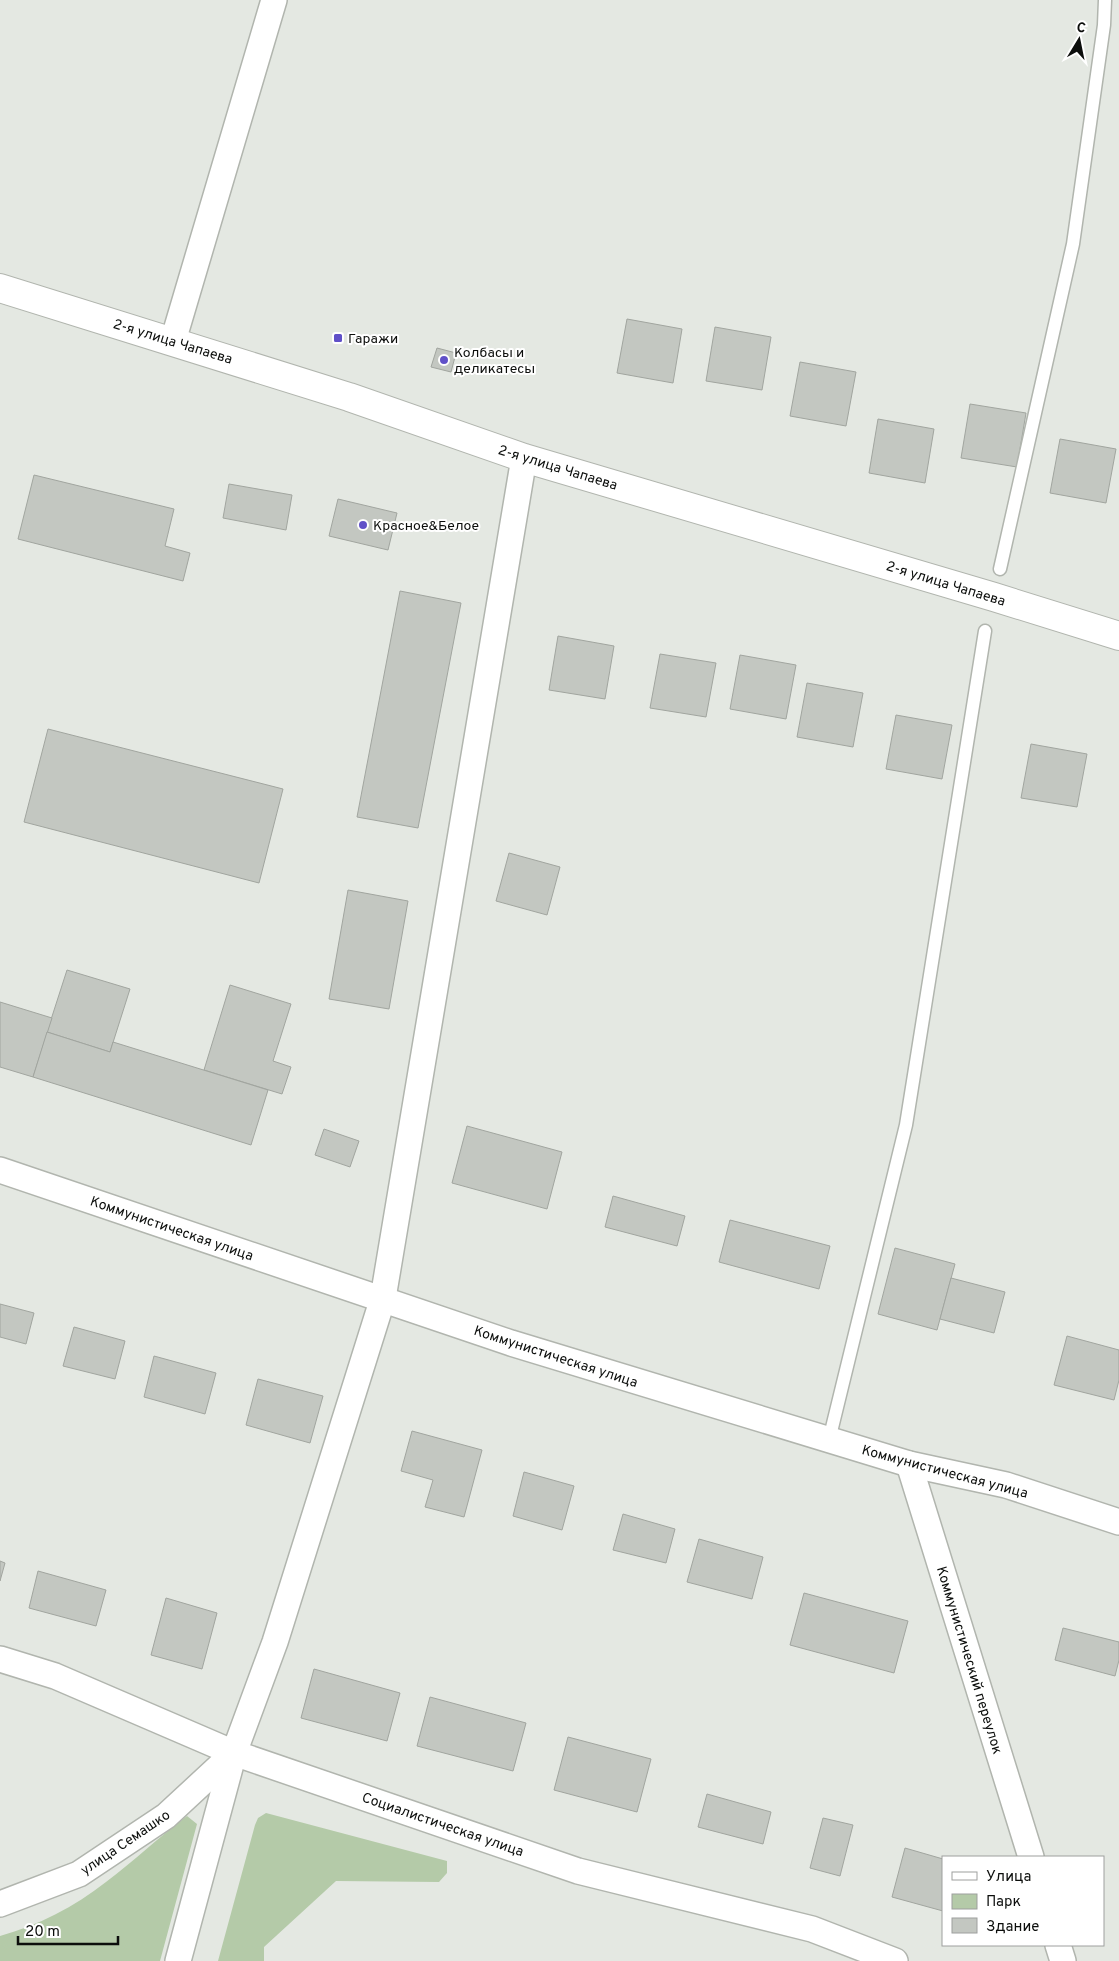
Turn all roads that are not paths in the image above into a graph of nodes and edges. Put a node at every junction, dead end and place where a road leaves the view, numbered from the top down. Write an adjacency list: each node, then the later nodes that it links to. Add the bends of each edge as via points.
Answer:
1 (274, 0): 4 (street)
2 (1105, 0): 6 (lane, via 1073,244)
3 (0, 288): 4 (main road, 2-я улица Чапаева)
4 (173, 340): 5 (main road, 2-я улица Чапаева)
5 (524, 458): 8 (main road, 2-я улица Чапаева); 10 (street)
6 (1000, 568)
7 (985, 631): 11 (lane, via 906,1125)
8 (1119, 636)
9 (0, 1170): 10 (street, Коммунистическая улица)
10 (383, 1298): 11 (street, Коммунистическая улица, via 511,1343); 15 (street, via 275,1642)
11 (829, 1440): 12 (street, Коммунистическая улица)
12 (909, 1464): 13 (street, Коммунистическая улица, via 1006,1485); 16 (street, Коммунистический переулок)
13 (1119, 1522)
14 (0, 1659): 15 (street, Социалистическая улица, via 55,1676)
15 (234, 1753): 17 (street, улица Семашко, via 166,1816 79,1874); 19 (street); 20 (street, Социалистическая улица, via 578,1871 812,1929)
16 (1031, 1856)
17 (0, 1904)
18 (1058, 1946): 21 (street)
19 (178, 1961)
20 (895, 1961)
21 (1063, 1961)

